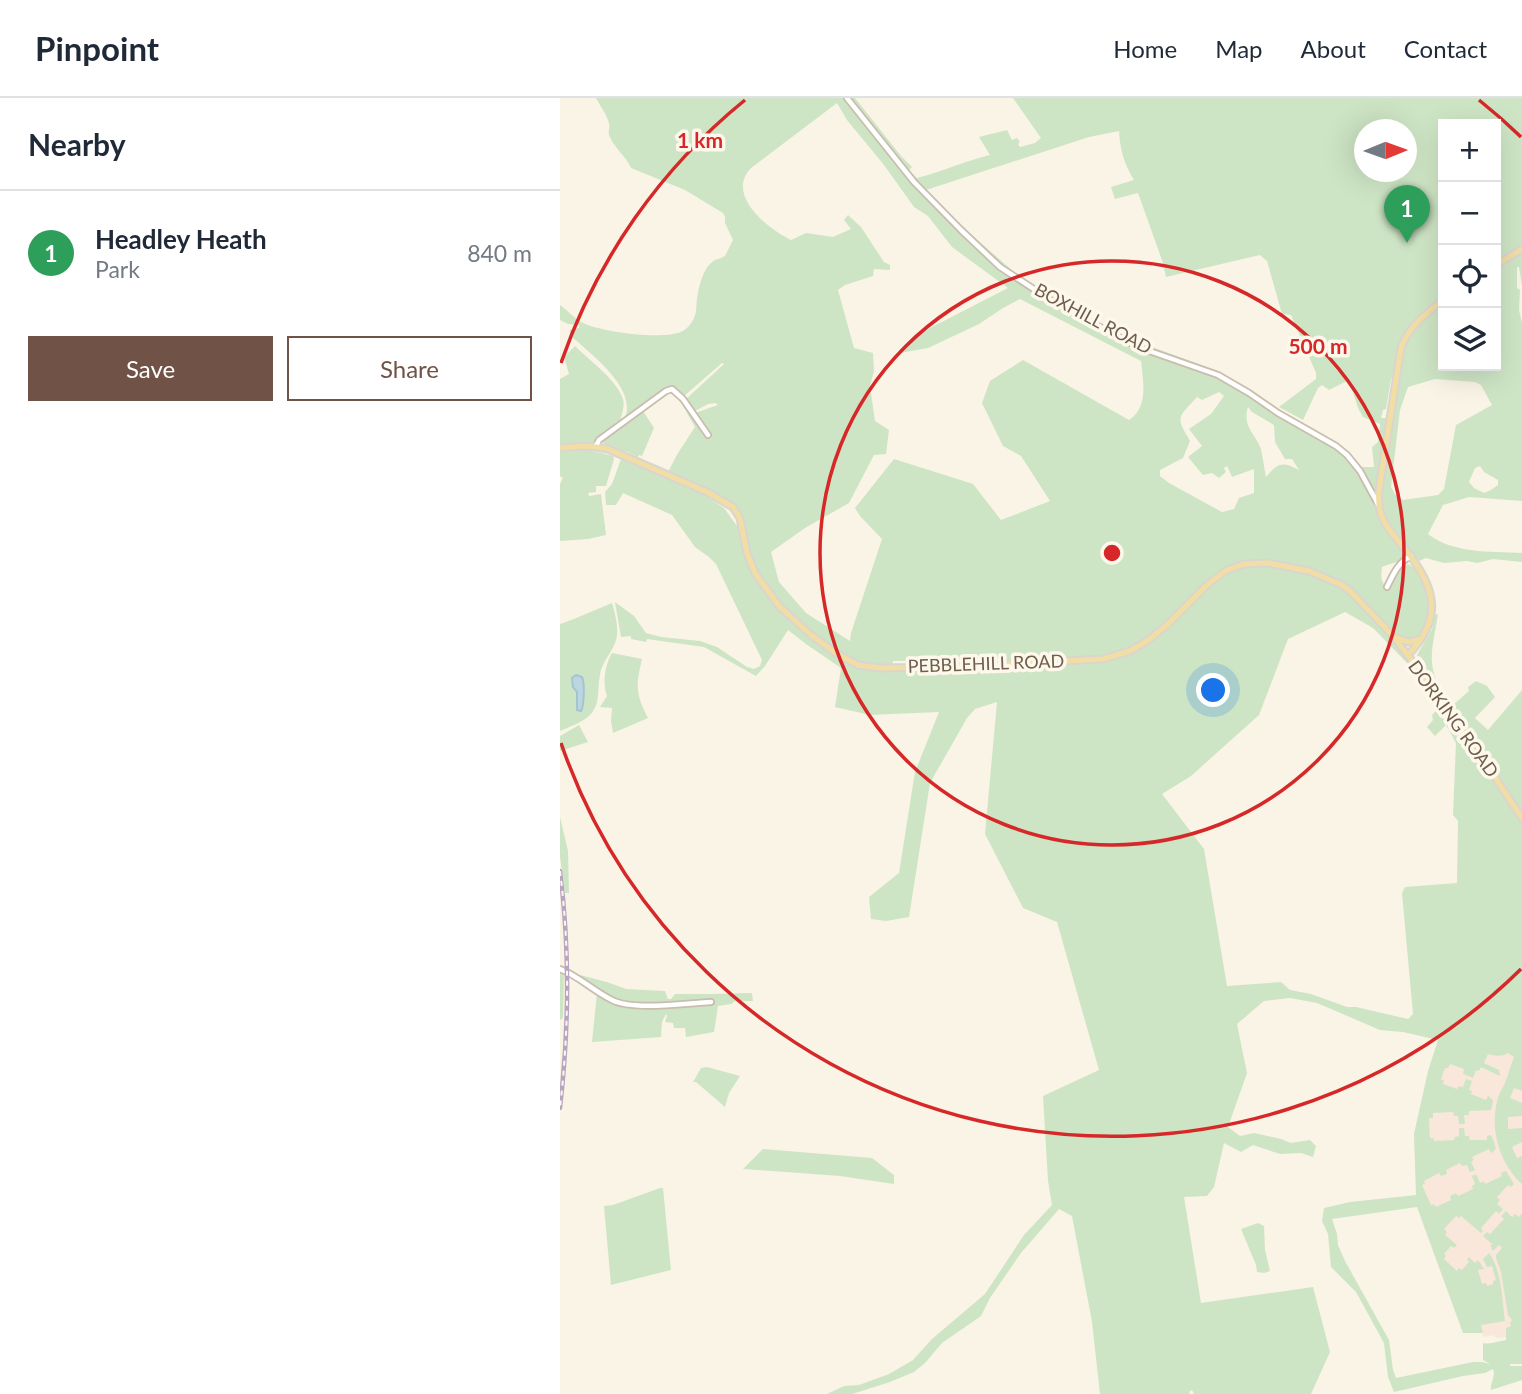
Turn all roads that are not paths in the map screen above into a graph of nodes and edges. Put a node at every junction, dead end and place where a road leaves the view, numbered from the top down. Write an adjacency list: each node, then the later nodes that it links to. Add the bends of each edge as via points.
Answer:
1 (847, 98): 9 (street, BOXHILL ROAD, via 914,182 1000,267 1060,306 1138,347 1218,374 1336,446 1360,471)
2 (1522, 249): 3 (main road)
3 (1501, 262)
4 (1438, 304): 8 (main road, via 1416,323 1401,348)
5 (708, 435): 6 (street, via 672,389)
6 (596, 446): 7 (main road); 13 (main road, PEBBLEHILL ROAD, via 729,504 740,518 755,573 779,606 811,635 858,665 952,667 1103,659 1147,641 1208,584 1244,564 1309,570 1342,585)
7 (560, 449)
8 (1379, 490): 9 (street); 10 (main road)
9 (1371, 493): 10 (street, BOXHILL ROAD)
10 (1379, 505): 11 (main road, via 1386,525)
11 (1411, 556): 12 (street, via 1398,567); 14 (main road, via 1432,602)
12 (1387, 587)
13 (1394, 637): 14 (main road, via 1409,642); 15 (main road, PEBBLEHILL ROAD)
14 (1423, 638): 15 (main road)
15 (1408, 655): 16 (main road, DORKING ROAD)
16 (1522, 818)
17 (560, 968): 18 (street, via 622,1003)
18 (711, 1002)

